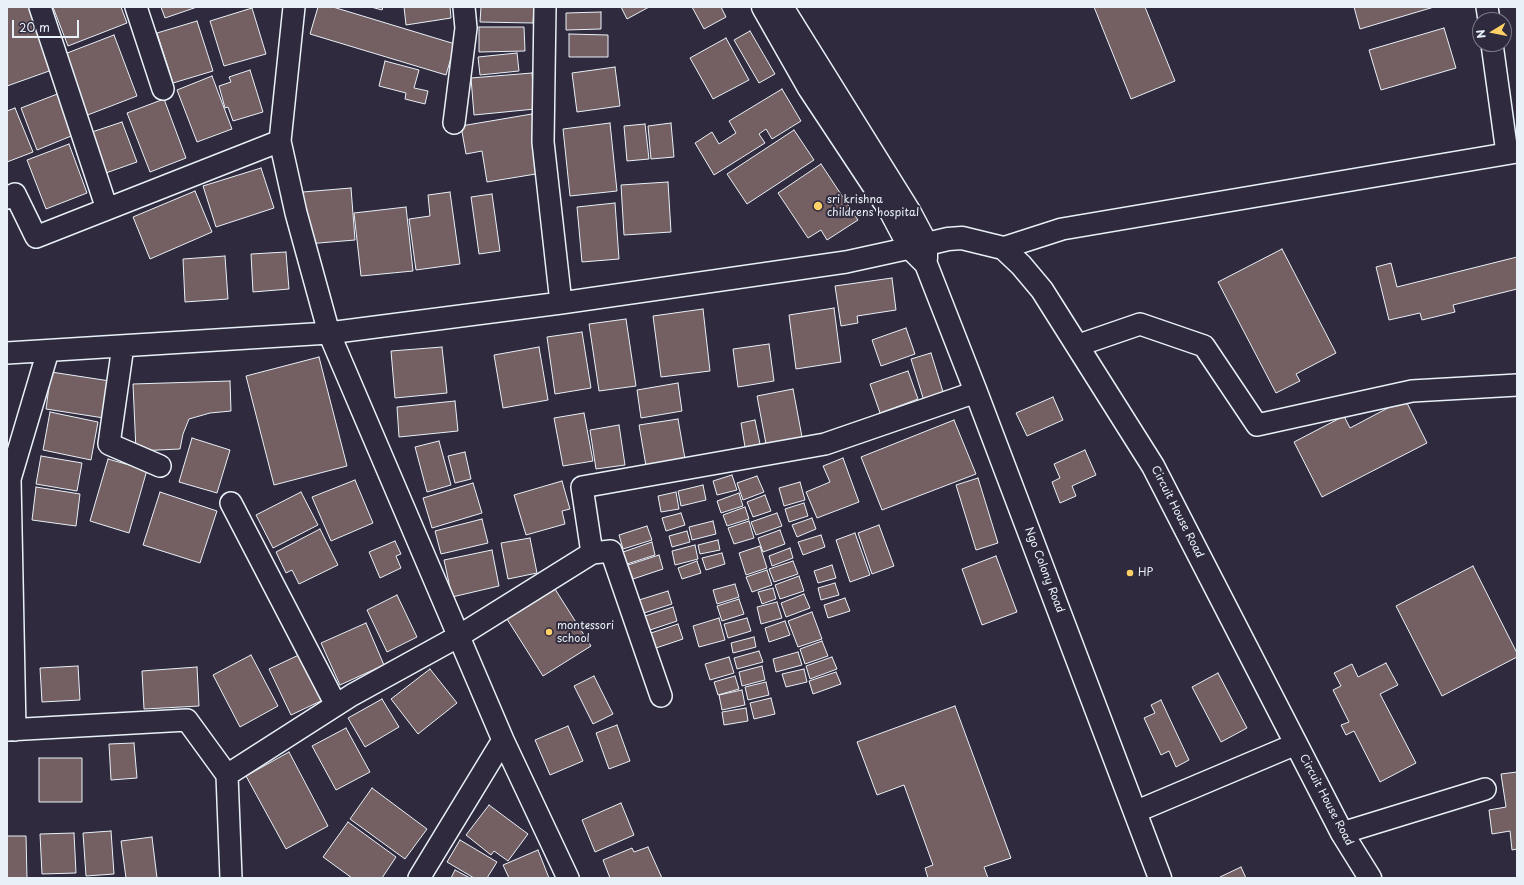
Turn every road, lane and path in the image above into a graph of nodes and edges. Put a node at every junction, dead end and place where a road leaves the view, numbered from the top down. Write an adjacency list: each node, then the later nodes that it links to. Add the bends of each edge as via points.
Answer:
1 (40, 7): 14 (street)
2 (136, 7): 9 (street)
3 (294, 7): 11 (street)
4 (464, 7): 10 (street, via 466,28)
5 (545, 7): 17 (street, via 543,142)
6 (764, 7): 16 (street, via 809,88 891,212)
7 (782, 7): 16 (street, via 890,179)
8 (1493, 52): 12 (street)
9 (163, 89)
10 (454, 123)
11 (280, 141): 14 (street); 18 (street, via 296,213)
12 (1512, 152): 15 (street, via 1062,229)
13 (7, 198): 14 (street, via 15,194 36,238)
14 (108, 210)
15 (1003, 248): 16 (street, Circuit House Road, via 962,238 948,239); 20 (street, Circuit House Road, via 1042,290)
16 (921, 252): 17 (street); 24 (street, Ngo Colony Road)
17 (561, 303): 18 (street)
18 (329, 333): 19 (street); 29 (street)
19 (123, 346): 21 (street); 25 (street, via 109,444)
20 (1079, 346): 23 (street, via 1140,324 1204,346 1257,425 1412,391); 34 (street, Circuit House Road, via 1153,466)
21 (48, 351): 22 (street); 28 (street, via 10,479)
22 (7, 353)
23 (1517, 385)
24 (976, 392): 27 (street, via 825,444 582,487); 37 (street, Ngo Colony Road)
25 (160, 466)
26 (231, 503): 31 (street)
27 (592, 553): 29 (street); 30 (street, via 611,551)
28 (10, 590): 32 (street)
29 (459, 636): 31 (street); 33 (street)
30 (661, 696)
31 (336, 705): 35 (street)
32 (11, 730): 35 (street, via 187,720)
33 (503, 740): 40 (street); 41 (street)
34 (1296, 744): 37 (street); 38 (street, Circuit House Road)
35 (227, 775): 39 (street)
36 (1485, 789): 38 (street)
37 (1135, 812): 42 (street, Ngo Colony Road)
38 (1342, 833): 43 (street, Circuit House Road)
39 (231, 878)
40 (419, 878)
41 (568, 878)
42 (1160, 878)
43 (1370, 878)

